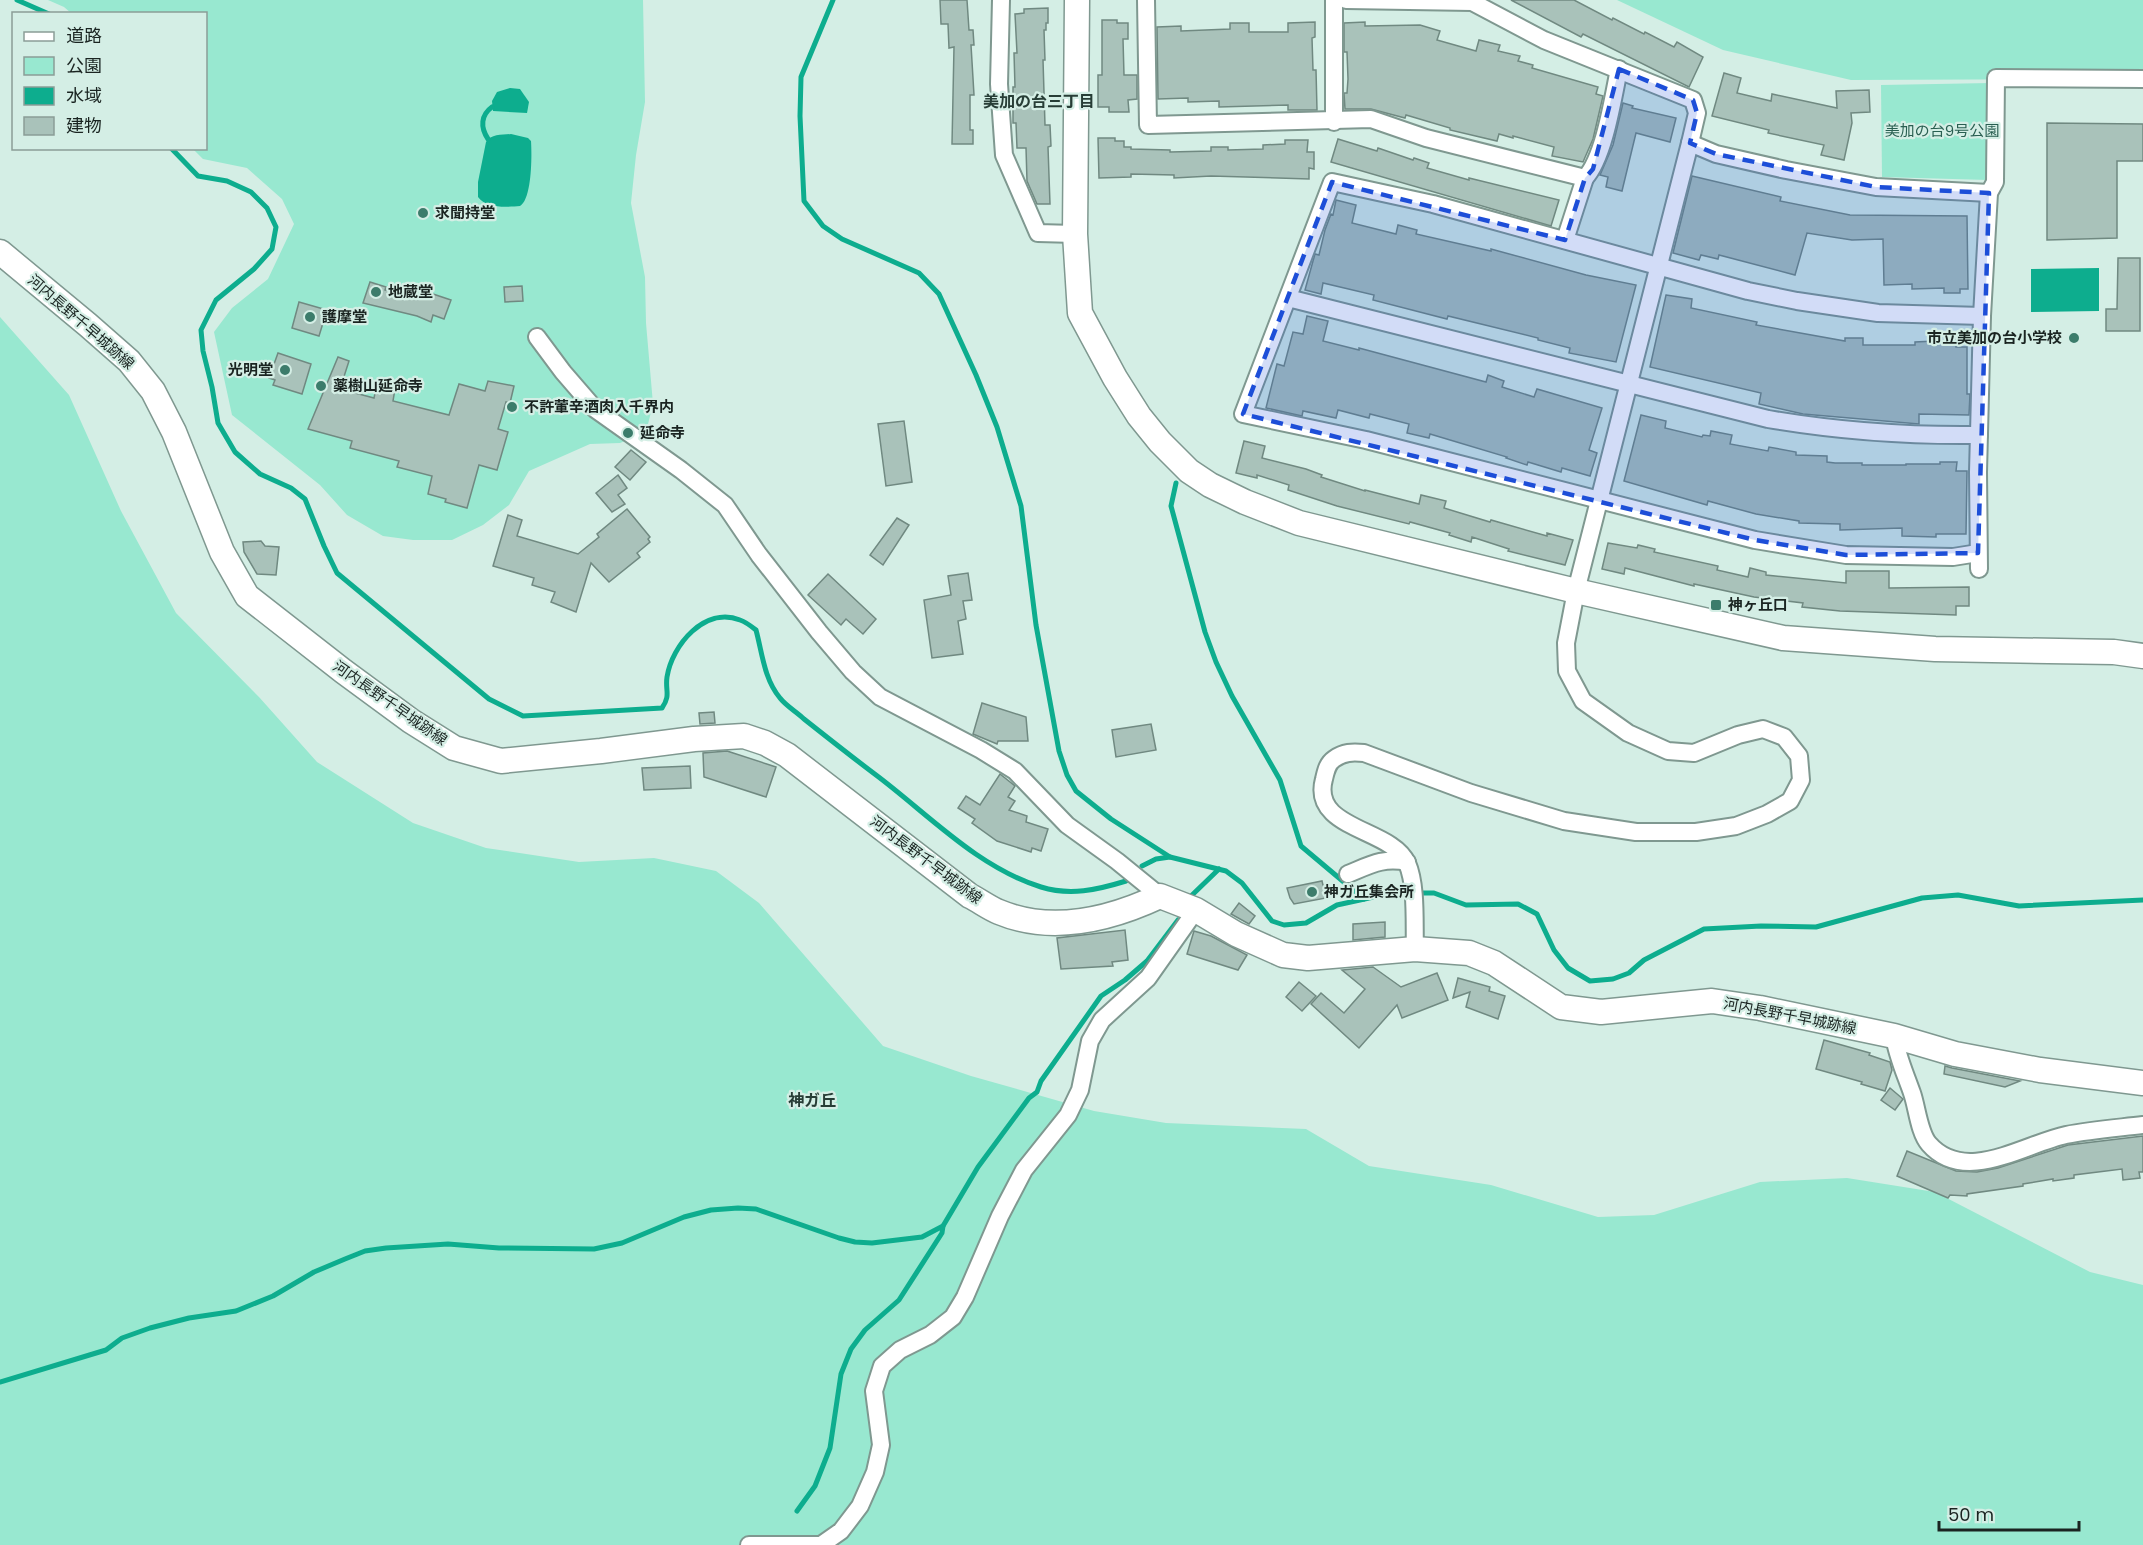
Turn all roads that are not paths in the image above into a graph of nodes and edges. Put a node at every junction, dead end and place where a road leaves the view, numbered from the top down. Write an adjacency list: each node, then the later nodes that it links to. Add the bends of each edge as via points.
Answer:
1 (1000, 0): 12 (street, via 999,84 1004,155 1038,233)
2 (1077, 0): 12 (main road)
3 (1146, 0): 8 (street, via 1148,125)
4 (1334, 0): 8 (street)
5 (1346, 0): 6 (street, via 1472,3 1544,40)
6 (1618, 69): 9 (street, via 1693,100 1697,113); 10 (street, via 1593,169)
7 (2143, 79): 11 (street, via 1996,78 1995,182)
8 (1334, 122): 10 (street, via 1371,119 1426,138)
9 (1690, 143): 11 (street, via 1716,154 1876,187); 15 (street)
10 (1585, 178): 13 (street)
11 (1989, 193): 17 (street)
12 (1075, 234): 22 (main road, via 1080,313 1139,416 1189,471 1245,502 1299,522)
13 (1565, 240): 15 (street); 16 (street, via 1433,204 1332,182)
14 (0, 252): 26 (main road, 河内長野千早城跡線, via 121,354 153,391 174,432 222,552 247,596 343,671 453,748 501,761 744,736 787,755 970,896 1000,912 1038,921 1089,921)
15 (1659, 265): 17 (street, via 1797,301 1878,313); 19 (street)
16 (1288, 298): 19 (street); 21 (street, via 1243,414 1366,440)
17 (1982, 316): 20 (street)
18 (537, 337): 26 (street, via 596,409 725,505 819,632 880,698 1015,771 1067,825)
19 (1629, 384): 20 (street, via 1816,427); 21 (street)
20 (1979, 435): 21 (street, via 1979,561 1846,555 1755,540)
21 (1599, 501): 22 (street)
22 (1576, 591): 23 (main road, via 1783,638 1935,649 2114,652); 24 (street, via 1566,643 1567,671 1583,701 1628,733 1668,751 1694,753 1763,729 1784,738 1799,756 1801,780 1790,801 1736,825 1696,832 1636,832 1564,821 1471,793 1364,753 1347,752 1329,763 1322,787 1326,803 1341,820 1399,851)
23 (2143, 656)
24 (1407, 862): 25 (street, via 1381,861); 28 (street, via 1412,881)
25 (1348, 874)
26 (1160, 896): 27 (main road, 河内長野千早城跡線)
27 (1196, 910): 28 (main road, 河内長野千早城跡線, via 1282,955 1308,958); 32 (street, via 1148,978 1102,1020 1090,1041 1080,1090 1068,1115 1024,1170 953,1317 882,1366 874,1391 881,1445 875,1472 860,1506 841,1531 822,1545)
28 (1415, 942): 29 (main road, 河内長野千早城跡線, via 1470,953 1494,963 1561,1007 1601,1012 1712,1001)
29 (1894, 1036): 30 (main road, 河内長野千早城跡線, via 1966,1056 2040,1070); 31 (street, via 1923,1137 1930,1146 1962,1163 1983,1161 2065,1135)
30 (2143, 1083)
31 (2143, 1125)
32 (749, 1545)

